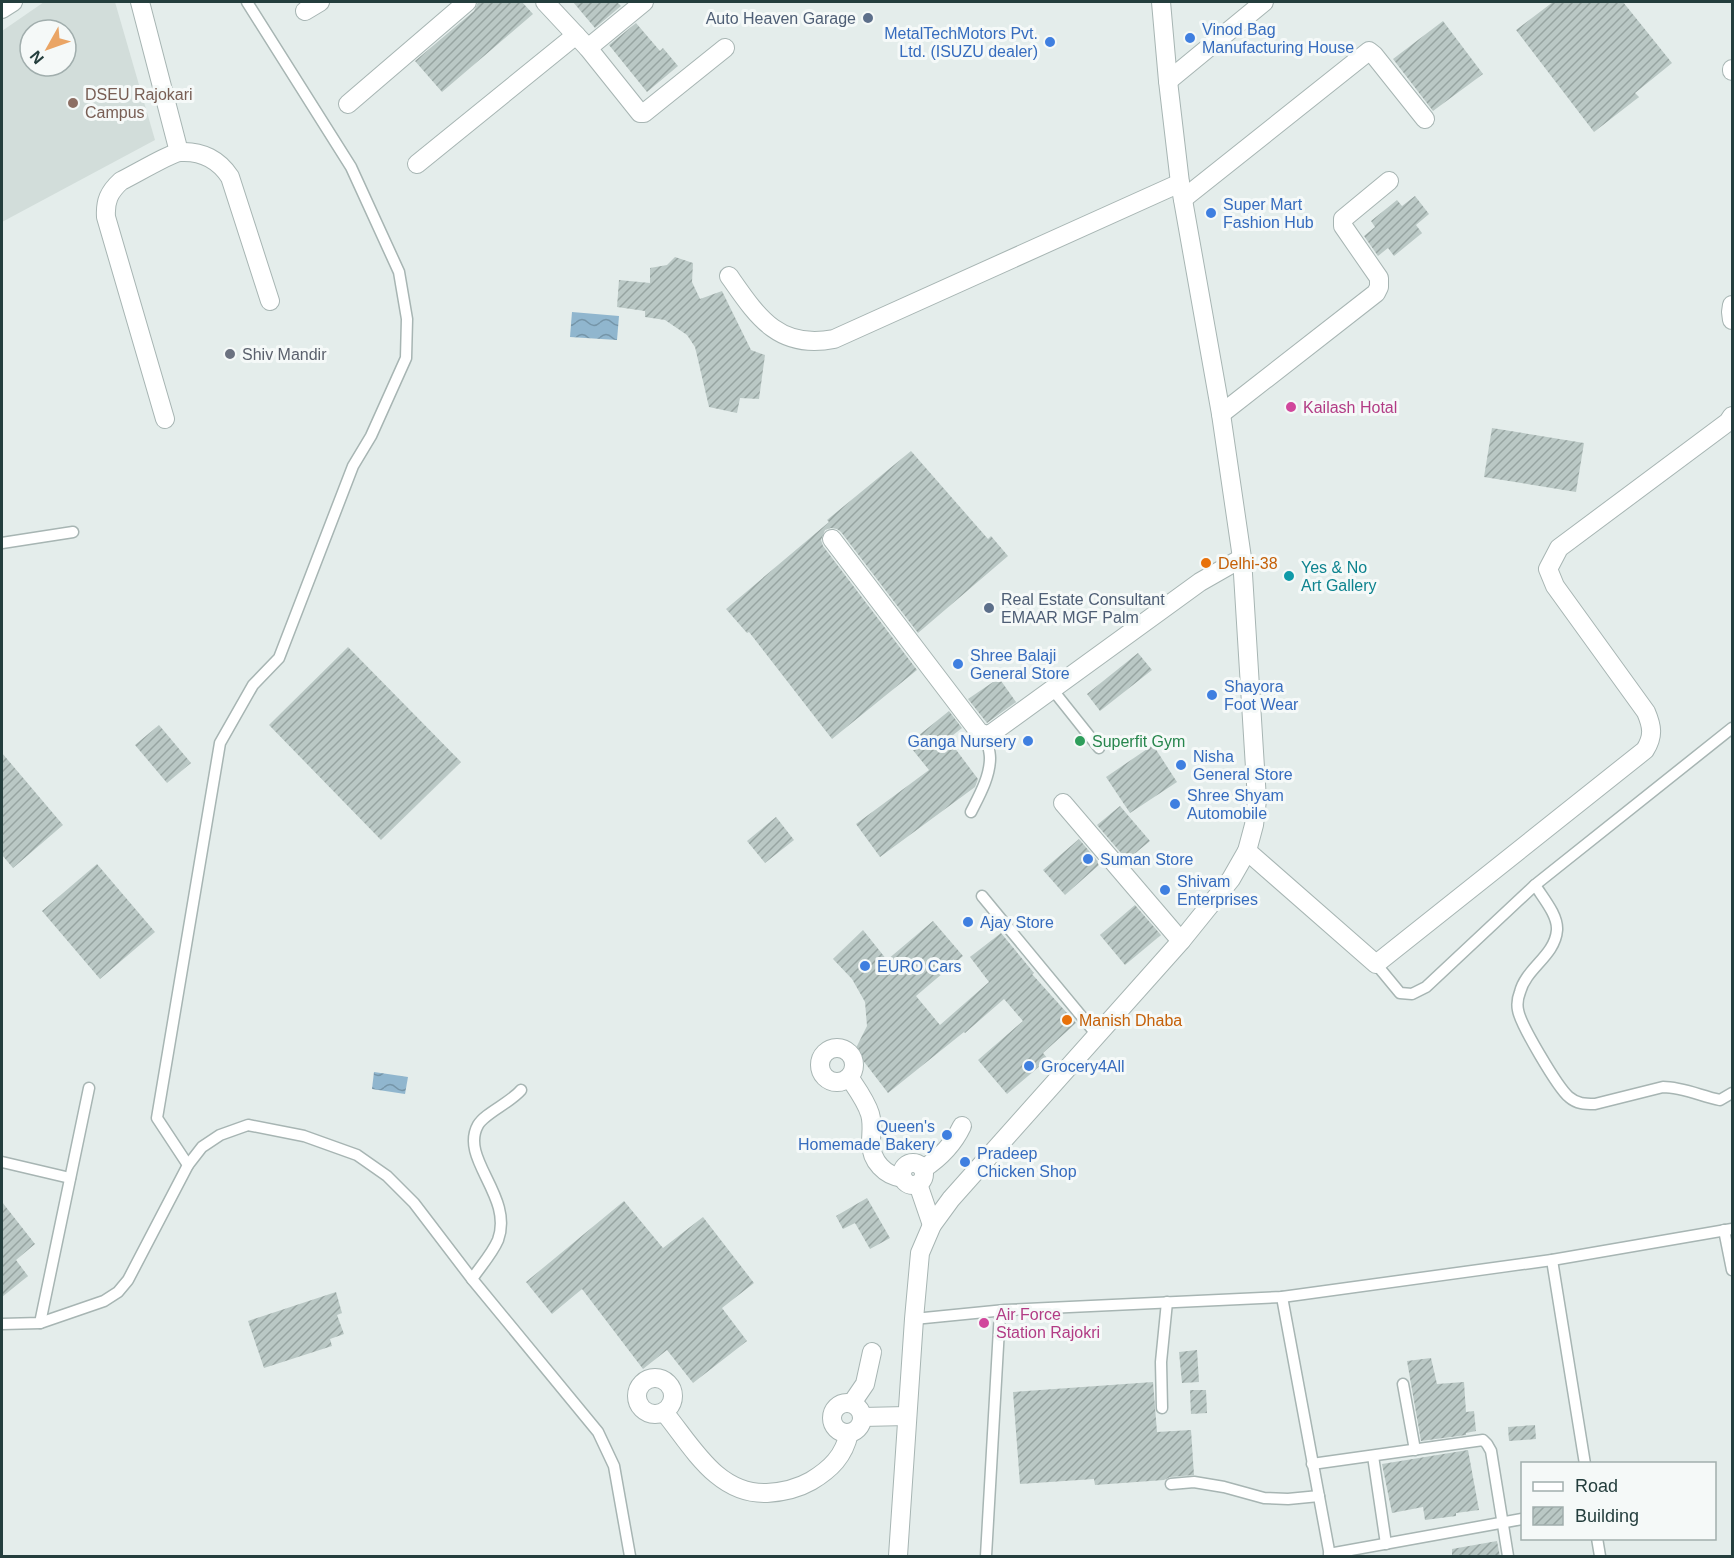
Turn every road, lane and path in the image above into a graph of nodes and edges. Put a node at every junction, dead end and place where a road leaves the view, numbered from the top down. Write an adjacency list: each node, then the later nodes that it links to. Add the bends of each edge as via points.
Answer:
1 (13, 2): 9 (street)
2 (140, 2): 15 (street)
3 (247, 2): 48 (lane, via 351,167 399,272 407,319 406,358 353,466 279,658 253,685 220,743 157,1118)
4 (467, 2): 13 (street)
5 (545, 2): 10 (street)
6 (644, 2): 10 (street)
7 (1161, 2): 12 (street)
8 (1264, 2): 12 (street)
9 (2, 9)
10 (582, 42): 11 (street, via 640,113); 16 (street)
11 (725, 48)
12 (1168, 81): 18 (street)
13 (348, 104)
14 (1425, 119): 18 (street, via 1369,51)
15 (179, 152): 20 (street, via 205,155 230,177); 25 (street, via 121,181 108,196 106,207)
16 (417, 164)
17 (1389, 181): 23 (street, via 1343,219 1343,226 1379,278 1376,293)
18 (1182, 191): 19 (street, via 820,342 776,332 754,312); 23 (street)
19 (729, 276)
20 (270, 301)
21 (1732, 305): 22 (street)
22 (1732, 320)
23 (1221, 414): 29 (street)
24 (1732, 416): 40 (street, via 1558,548 1548,568 1555,586 1646,712 1652,733 1645,750)
25 (165, 419)
26 (73, 532): 28 (lane)
27 (832, 539): 32 (street, via 979,732)
28 (2, 543)
29 (1242, 558): 30 (street, via 1200,582); 36 (street, via 1257,800)
30 (1052, 689): 32 (street); 33 (lane)
31 (1732, 728): 37 (lane)
32 (986, 735): 35 (lane, via 990,759 987,777)
33 (1099, 748)
34 (1063, 802): 39 (street)
35 (970, 812)
36 (1247, 851): 39 (street, via 1231,879); 40 (street)
37 (1536, 885): 40 (lane, via 1426,987 1412,994 1400,993); 45 (lane, via 1557,921 1557,932 1548,953 1523,983 1517,1008 1522,1023 1568,1096 1577,1102 1595,1104 1664,1087 1720,1100)
38 (982, 896): 41 (lane)
39 (1181, 941): 41 (street)
40 (1376, 964)
41 (1097, 1035): 51 (street)
42 (849, 1077): 49 (street, via 870,1114 871,1145 878,1164 891,1175)
43 (89, 1088): 50 (lane)
44 (521, 1090): 55 (lane, via 487,1115 474,1135 474,1147 499,1204 501,1218 498,1240)
45 (1732, 1093)
46 (962, 1126): 49 (street, via 944,1153)
47 (2, 1162): 50 (lane)
48 (188, 1165): 55 (lane, via 202,1147 220,1135 248,1125 303,1136 357,1155 387,1176 414,1203); 60 (lane, via 118,1292 104,1301)
49 (914, 1177): 51 (street)
50 (70, 1178): 60 (lane)
51 (932, 1225): 59 (street, via 920,1252)
52 (1728, 1229): 53 (lane); 54 (lane)
53 (1552, 1260): 56 (lane); 71 (lane)
54 (1732, 1270)
55 (472, 1279): 80 (lane, via 598,1432 614,1466)
56 (1281, 1297): 57 (lane); 72 (lane)
57 (1167, 1302): 58 (lane); 64 (lane, via 1161,1362)
58 (1000, 1311): 59 (lane); 82 (lane)
59 (914, 1319): 67 (street)
60 (40, 1323): 61 (lane)
61 (2, 1324)
62 (872, 1352): 65 (street)
63 (1403, 1384): 69 (lane)
64 (1162, 1408)
65 (857, 1410): 67 (street); 68 (street, via 861,1424); 68 (street, via 842,1403 832,1413 835,1428)
66 (664, 1412): 68 (street, via 719,1478 735,1488 755,1493 780,1492 821,1476 840,1458)
67 (907, 1416): 81 (street)
68 (849, 1433)
69 (1414, 1450): 70 (lane); 76 (lane, via 1483,1440 1491,1451)
70 (1372, 1456): 72 (lane); 78 (lane)
71 (1585, 1462)
72 (1312, 1464): 74 (lane)
73 (1172, 1484): 74 (lane, via 1194,1482 1288,1500)
74 (1318, 1496): 79 (lane)
75 (1521, 1519): 76 (lane)
76 (1502, 1523): 78 (lane); 83 (lane)
77 (1597, 1540): 84 (lane)
78 (1386, 1544): 79 (lane)
79 (1329, 1555)
80 (630, 1557)
81 (898, 1557)
82 (986, 1557)
83 (1508, 1557)
84 (1600, 1557)

